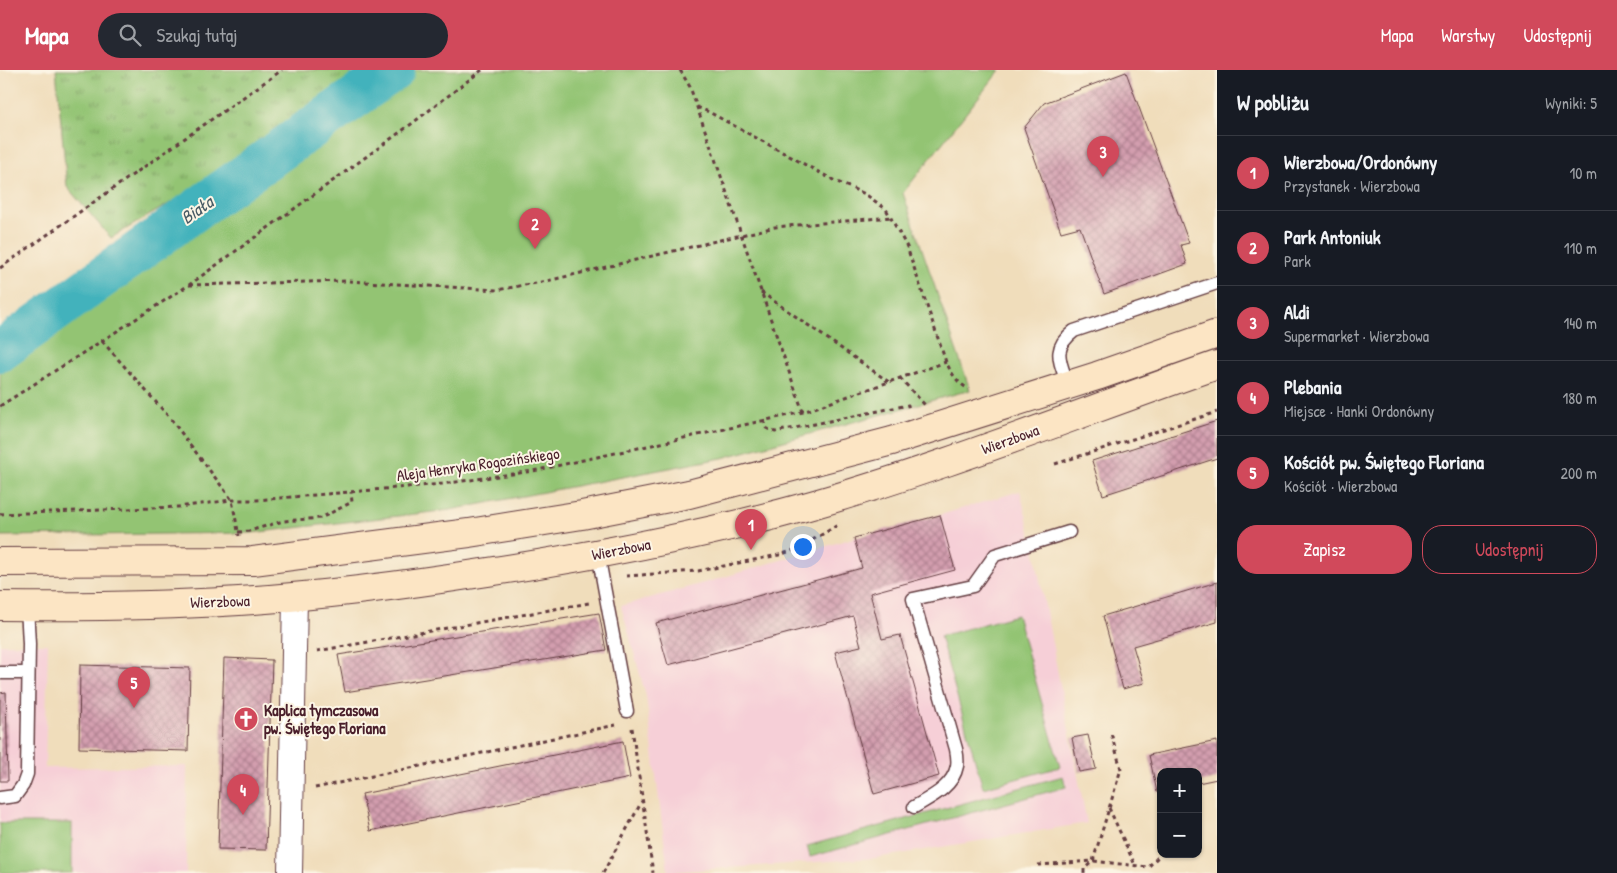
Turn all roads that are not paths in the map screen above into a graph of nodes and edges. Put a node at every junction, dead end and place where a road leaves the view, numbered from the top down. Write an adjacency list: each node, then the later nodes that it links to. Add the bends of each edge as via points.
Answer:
1 (1217, 283): 4 (lane, via 1074,331 1063,339 1059,349)
2 (1217, 334): 4 (main road, Wierzbowa)
3 (1217, 364): 7 (main road, Wierzbowa, via 994,445 801,508)
4 (1068, 385): 5 (main road, Wierzbowa, via 892,441 689,494)
5 (609, 510): 7 (main road, via 621,517 626,535); 8 (main road, Wierzbowa, via 469,533 253,561)
6 (1069, 532): 16 (lane, via 995,555 973,586 913,599 956,750 957,766 951,781)
7 (606, 552): 9 (main road, Wierzbowa, via 403,586); 14 (lane, via 606,600)
8 (0, 562)
9 (295, 597): 11 (main road, Wierzbowa); 17 (street)
10 (0, 606): 11 (main road, Wierzbowa)
11 (27, 606): 13 (lane)
12 (0, 673): 13 (lane)
13 (28, 673): 15 (lane, via 27,774 15,796)
14 (629, 716)
15 (0, 798)
16 (914, 807)
17 (290, 873)

